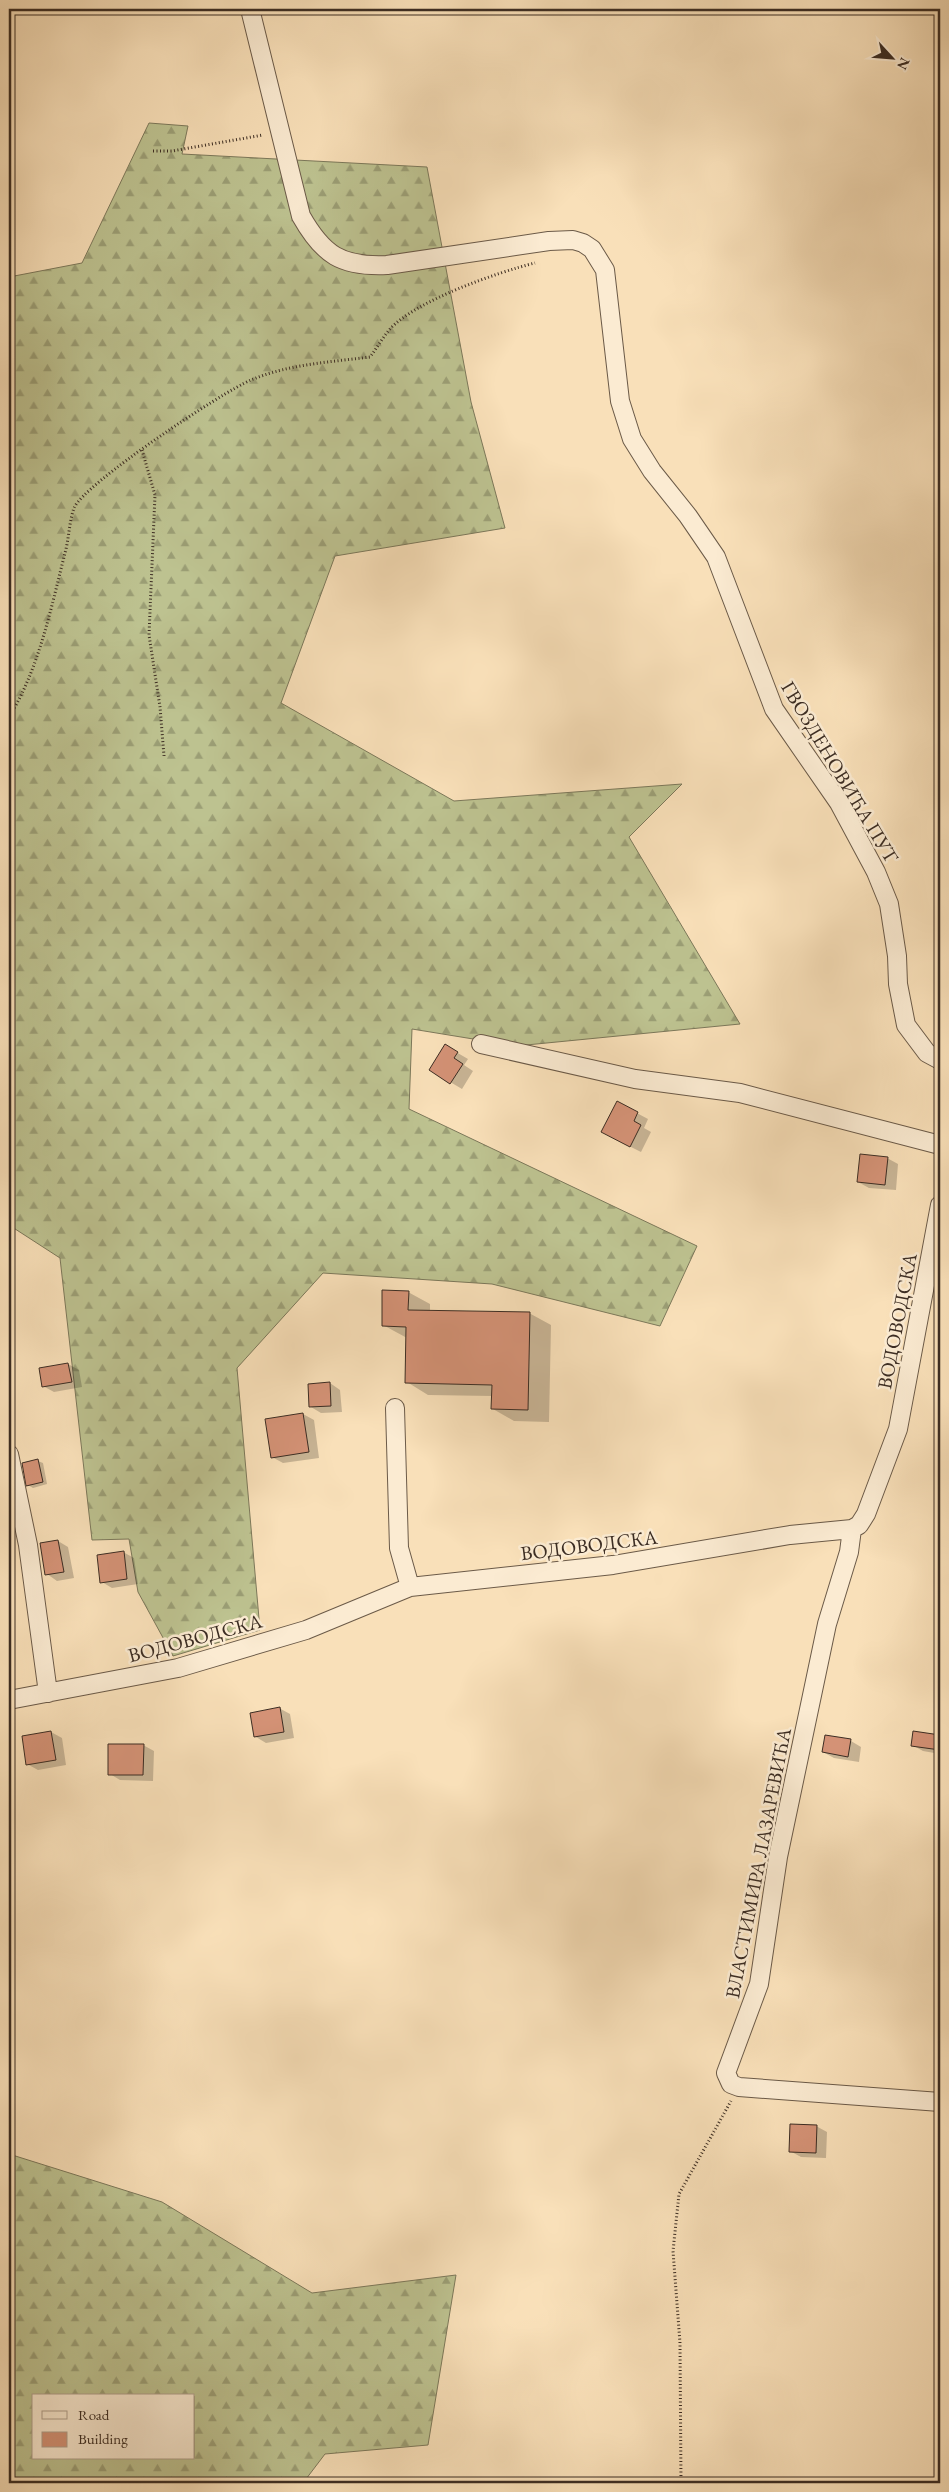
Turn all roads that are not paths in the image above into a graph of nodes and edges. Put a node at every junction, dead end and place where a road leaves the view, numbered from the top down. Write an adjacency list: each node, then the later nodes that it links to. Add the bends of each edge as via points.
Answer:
1 (250, 9): 3 (street, ГВОЗДЕНОВИЋА ПУТ, via 301,216 314,239 328,251 348,262 365,266 549,240 573,240 592,249 605,270 620,401 632,439 716,557 774,710 839,803 876,872 889,904 906,1025 927,1053)
2 (481, 1044): 4 (street, via 635,1079 740,1093)
3 (940, 1060)
4 (940, 1145)
5 (940, 1205): 8 (street, ВОДОВОДСКА, via 898,1429 866,1514)
6 (395, 1408): 9 (street, via 399,1548)
7 (9, 1454): 10 (street, via 28,1546)
8 (852, 1529): 9 (street, ВОДОВОДСКА, via 790,1535 613,1565); 12 (street, ВЛАСТИМИРА ЛАЗАРЕВИЋА, via 849,1552 827,1624 778,1858 759,1984 726,2073 731,2084 739,2087)
9 (410, 1587): 10 (street, ВОДОВОДСКА, via 306,1630 178,1668)
10 (48, 1693): 11 (street, ВОДОВОДСКА)
11 (9, 1700)
12 (940, 2102)

